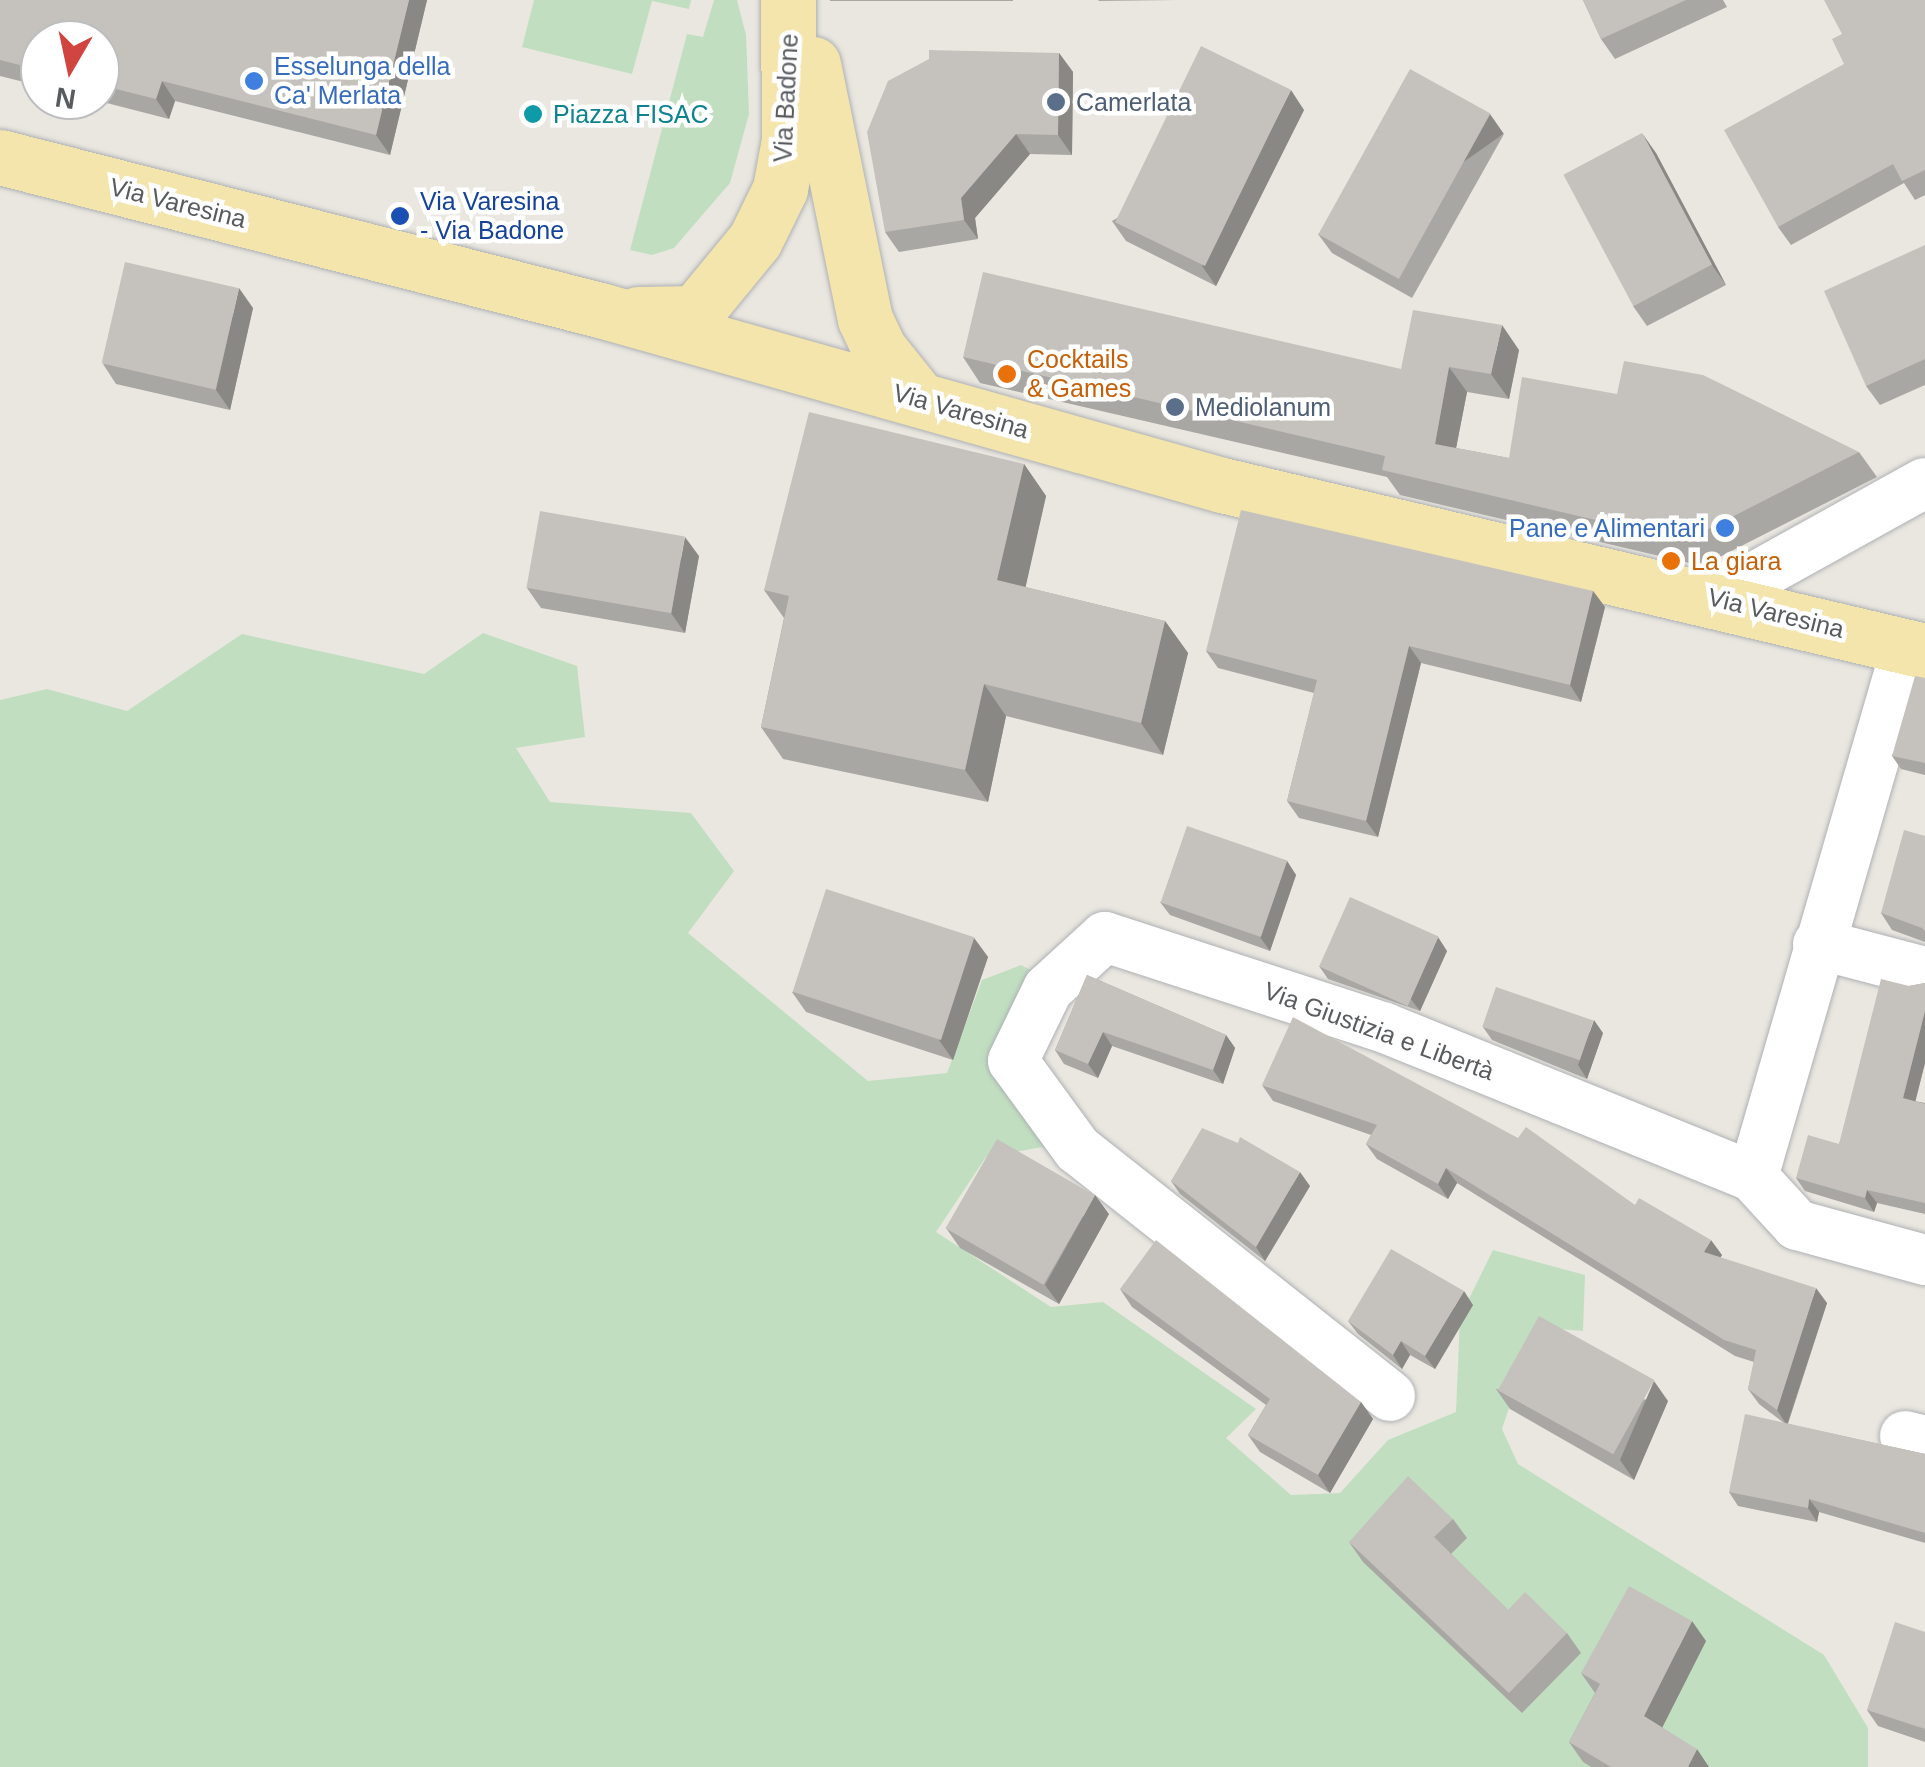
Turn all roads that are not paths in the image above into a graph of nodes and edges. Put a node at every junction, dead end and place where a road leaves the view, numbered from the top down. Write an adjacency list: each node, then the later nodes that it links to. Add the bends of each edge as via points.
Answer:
1 (790, 0): 3 (main road, Via Badone, via 789,140 780,189 755,240 695,312); 4 (main road, Via Badone, via 813,62 865,319 879,349)
2 (0, 158): 3 (main road, Via Varesina)
3 (600, 310): 4 (main road, Via Varesina)
4 (920, 398): 6 (main road, Via Varesina, via 1222,485)
5 (1925, 483): 6 (street)
6 (1719, 598): 7 (main road, Via Varesina)
7 (1916, 648): 8 (street)
8 (1818, 944): 9 (street); 10 (street)
9 (1925, 972)
10 (1753, 1177): 11 (street, via 1796,1224); 12 (street, Via Giustizia e Libertà, via 1384,1028 1106,937 1048,990 1013,1061 1078,1150)
11 (1925, 1260)
12 (1390, 1396)

